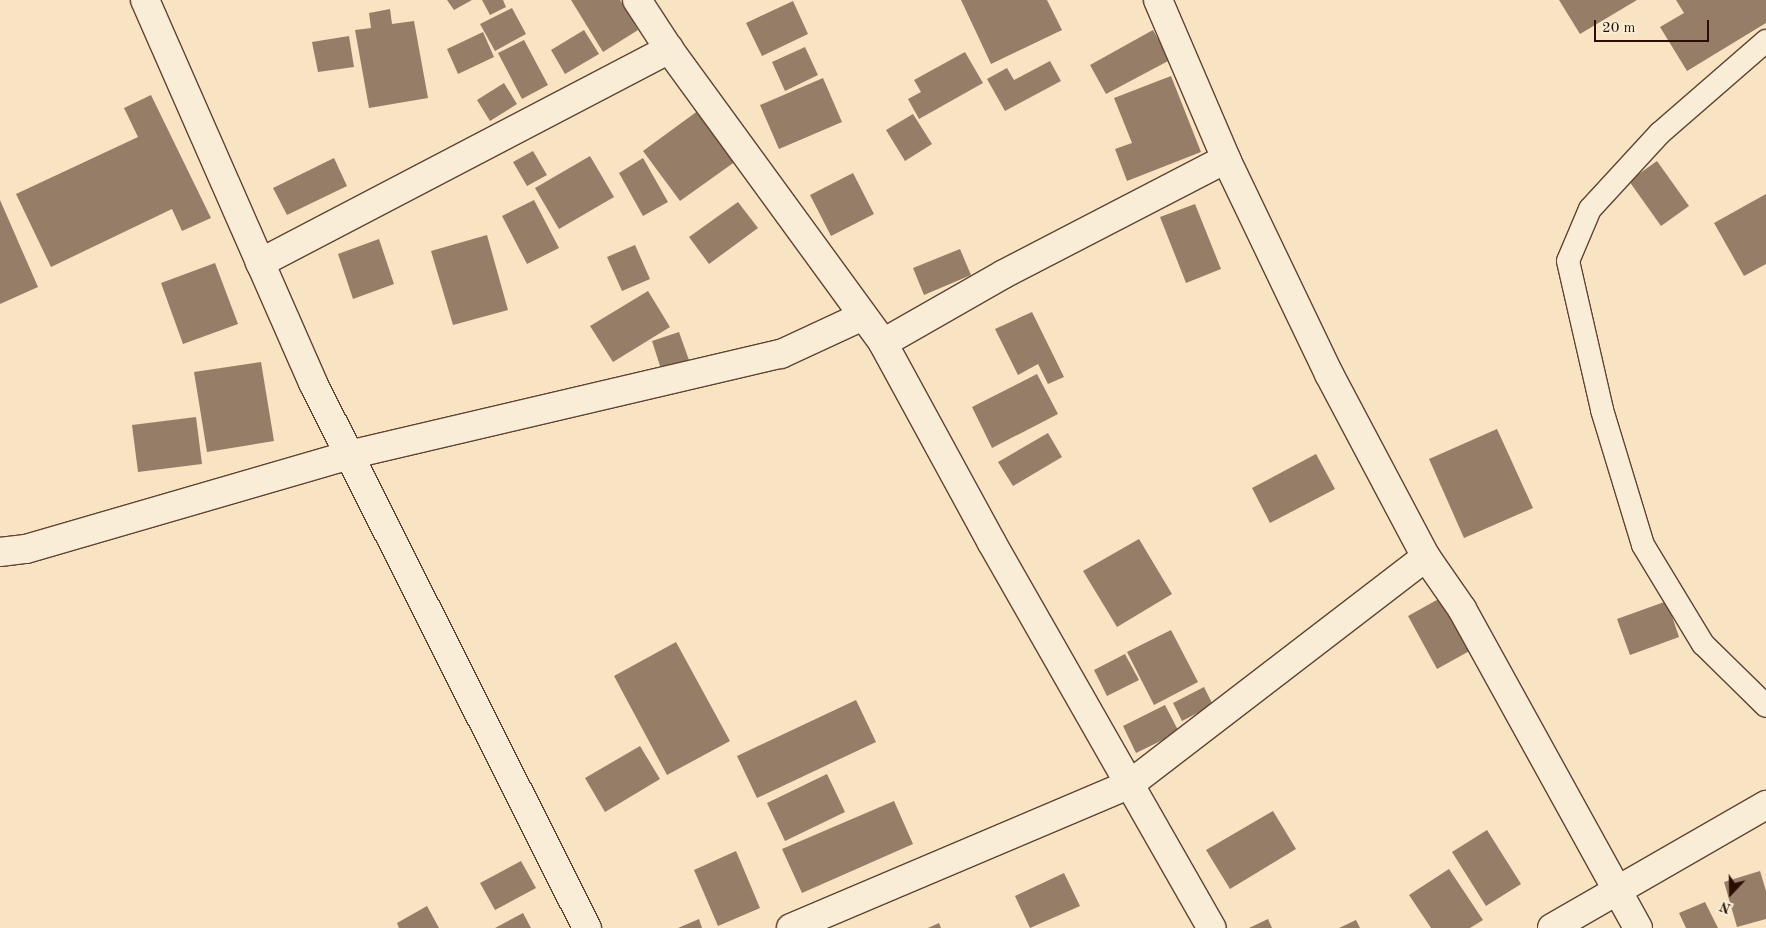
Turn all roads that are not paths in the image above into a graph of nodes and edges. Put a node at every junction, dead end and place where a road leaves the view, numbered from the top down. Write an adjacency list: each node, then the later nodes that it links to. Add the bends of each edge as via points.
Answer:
1 (145, 0): 7 (street)
2 (637, 0): 5 (street)
3 (1158, 0): 6 (street)
4 (1766, 41): 13 (lane, via 1660,133 1590,208 1568,261 1602,410 1643,545 1703,644)
5 (669, 49): 7 (street); 8 (street)
6 (1226, 159): 9 (street, via 1004,274); 12 (street, via 1329,374)
7 (260, 263): 10 (street)
8 (864, 316): 9 (street); 10 (street, via 781,354)
9 (883, 343): 14 (street, via 992,543)
10 (349, 455): 11 (street, via 26,549); 17 (street)
11 (0, 552)
12 (1426, 557): 14 (street); 16 (street, via 1462,609)
13 (1766, 706)
14 (1130, 784): 18 (street); 19 (street)
15 (1766, 805): 16 (street)
16 (1615, 890): 20 (street); 21 (street)
17 (587, 928)
18 (791, 928)
19 (1212, 928)
20 (1552, 928)
21 (1638, 928)

